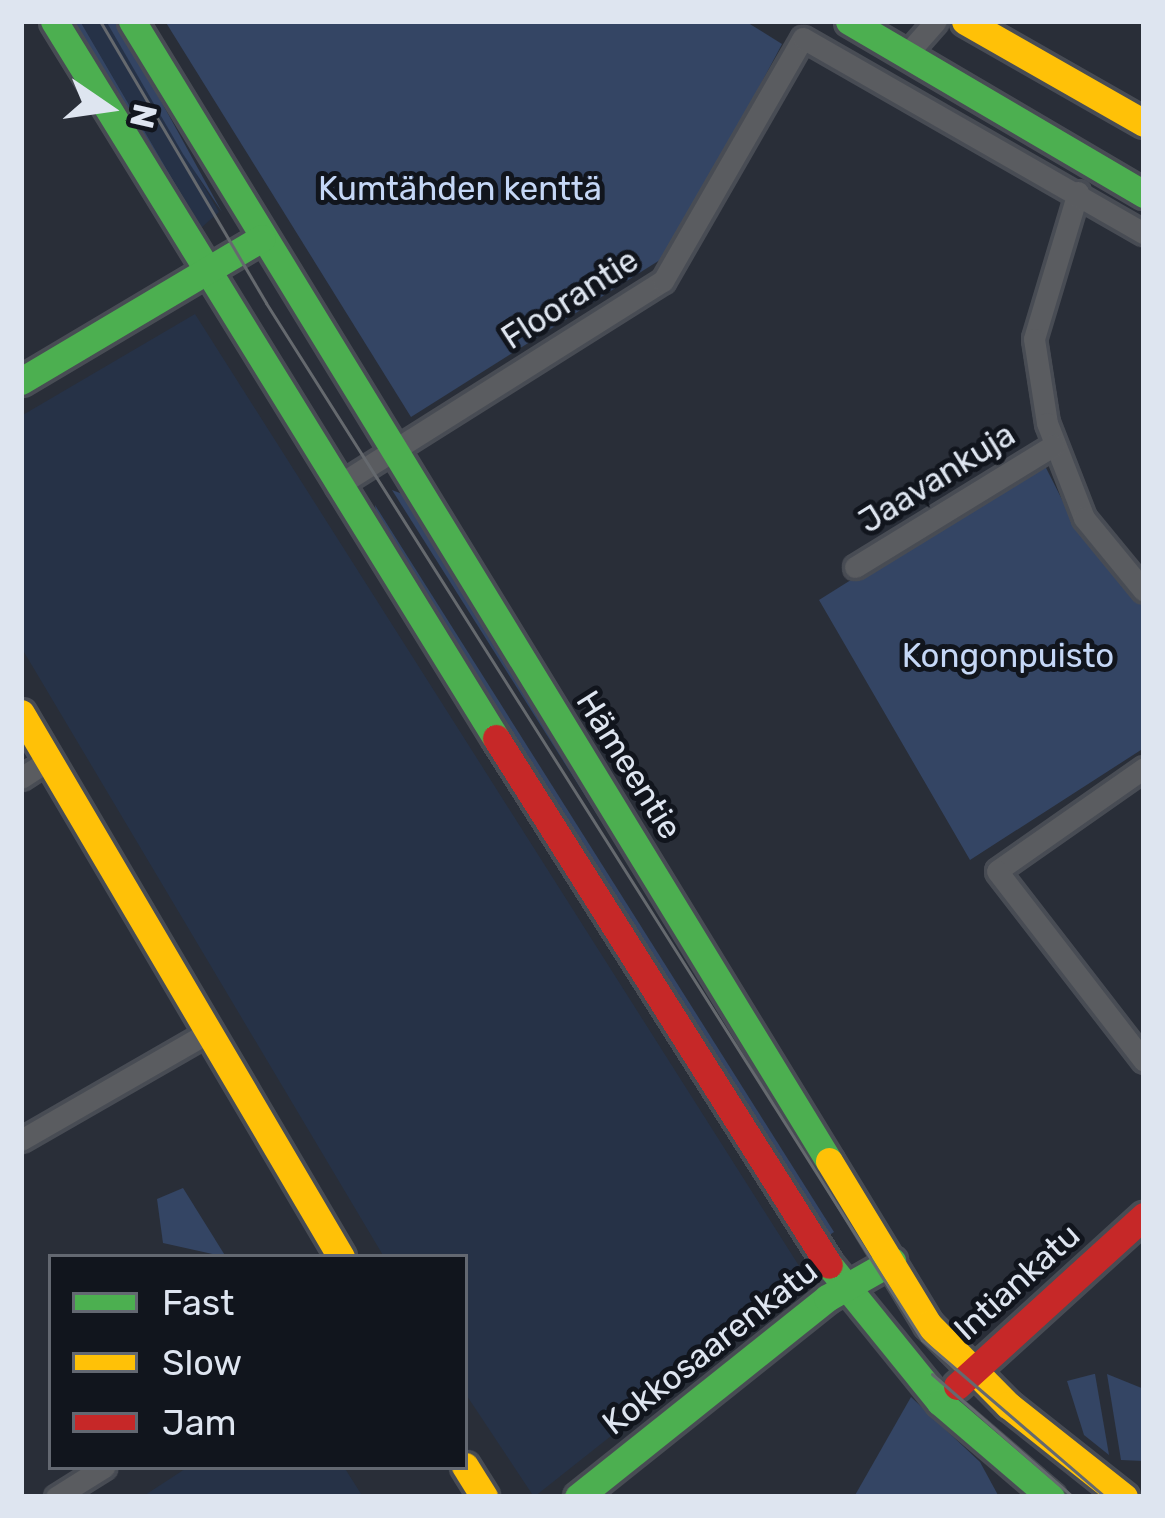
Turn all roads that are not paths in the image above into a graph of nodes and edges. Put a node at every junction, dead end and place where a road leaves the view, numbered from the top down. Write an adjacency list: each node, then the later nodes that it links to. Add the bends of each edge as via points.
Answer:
1 (54, 21): 13 (main road)
2 (132, 21): 12 (main road, Hämeentie)
3 (849, 21): 7 (main road)
4 (912, 21): 7 (street)
5 (936, 21): 7 (street)
6 (965, 21): 8 (main road)
7 (906, 55): 10 (main road)
8 (1144, 123)
9 (1078, 192): 11 (street); 15 (street, via 1034,339); 16 (street, Floorantie, via 803,38 663,281)
10 (1144, 194)
11 (1144, 232)
12 (262, 238): 13 (main road); 16 (main road, Hämeentie)
13 (203, 276): 14 (main road); 17 (main road)
14 (27, 378)
15 (1054, 445): 18 (street, Jaavankuja); 19 (street, via 1084,518)
16 (391, 450): 17 (street, Floorantie); 29 (main road, Hämeentie)
17 (338, 486): 30 (main road)
18 (855, 567)
19 (1144, 591)
20 (21, 713): 21 (main road)
21 (49, 760): 23 (street); 24 (main road)
22 (1144, 767): 25 (street, via 997,871)
23 (21, 778)
24 (207, 1033): 26 (street); 28 (main road)
25 (1144, 1061)
26 (21, 1140)
27 (1144, 1216): 31 (main road, Intiankatu)
28 (339, 1254)
29 (892, 1261): 30 (main road, Kokkosaarenkatu); 31 (main road, Hämeentie, via 928,1324)
30 (843, 1287): 32 (main road); 37 (main road, Kokkosaarenkatu)
31 (972, 1372): 32 (main road, Intiankatu); 39 (main road, Hämeentie)
32 (940, 1402): 38 (main road)
33 (99, 1470): 35 (street)
34 (467, 1470): 36 (main road)
35 (56, 1497)
36 (484, 1497)
37 (578, 1497)
38 (1051, 1497)
39 (1124, 1497)

